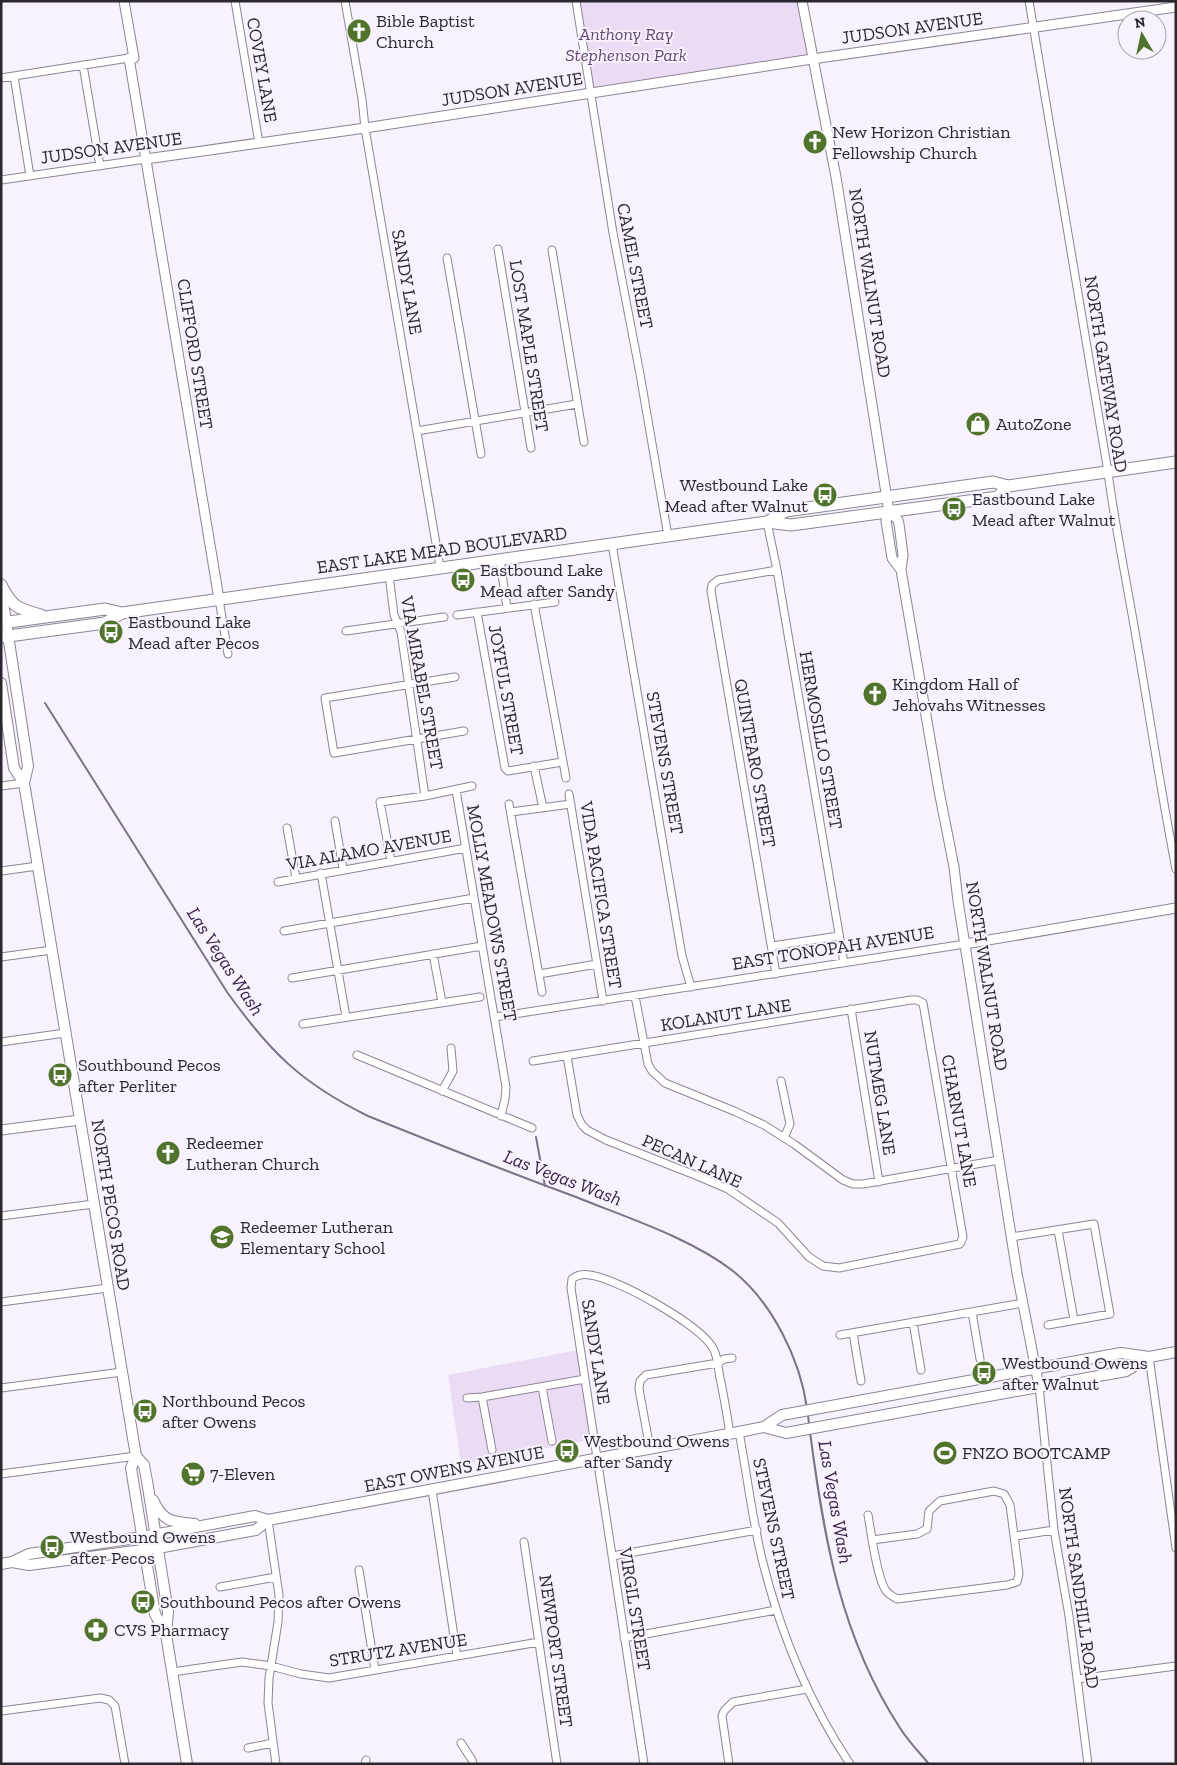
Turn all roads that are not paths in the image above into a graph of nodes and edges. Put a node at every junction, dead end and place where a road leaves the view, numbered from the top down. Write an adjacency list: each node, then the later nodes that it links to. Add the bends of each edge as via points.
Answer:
1 (124, 1): 9 (street, CLIFFORD STREET)
2 (235, 1): 16 (street, COVEY LANE)
3 (345, 1): 15 (street, SANDY LANE)
4 (576, 1): 14 (street, CAMEL STREET)
5 (802, 1): 10 (street, NORTH WALNUT ROAD)
6 (1029, 1): 8 (street, NORTH GATEWAY ROAD)
7 (1176, 7): 8 (street, JUDSON AVENUE)
8 (1034, 28): 10 (street, JUDSON AVENUE); 32 (street, NORTH GATEWAY ROAD)
9 (132, 58): 11 (street); 17 (street, CLIFFORD STREET)
10 (812, 59): 14 (street, JUDSON AVENUE); 34 (street, NORTH WALNUT ROAD, via 845,227)
11 (83, 65): 12 (street); 18 (street)
12 (14, 76): 13 (street); 19 (street)
13 (1, 78)
14 (590, 94): 15 (street, JUDSON AVENUE); 37 (street, CAMEL STREET)
15 (365, 128): 16 (street, JUDSON AVENUE); 27 (street, SANDY LANE)
16 (259, 143): 17 (street, JUDSON AVENUE)
17 (146, 159): 18 (street, JUDSON AVENUE); 44 (street, CLIFFORD STREET)
18 (100, 166): 19 (street, JUDSON AVENUE)
19 (30, 176): 20 (street, JUDSON AVENUE)
20 (1, 180)
21 (498, 249): 25 (street, LOST MAPLE STREET)
22 (552, 250): 24 (street)
23 (447, 258): 26 (street)
24 (577, 404): 25 (street); 28 (street)
25 (526, 414): 26 (street); 29 (street, LOST MAPLE STREET)
26 (475, 422): 27 (street); 30 (street)
27 (417, 432): 40 (street, SANDY LANE)
28 (584, 442)
29 (531, 448)
30 (481, 454)
31 (1176, 462): 32 (main road, EAST LAKE MEAD BOULEVARD)
32 (1108, 472): 33 (main road, EAST LAKE MEAD BOULEVARD); 82 (street, NORTH GATEWAY ROAD)
33 (1008, 486): 34 (main road, EAST LAKE MEAD BOULEVARD, via 993,482); 35 (main road, EAST LAKE MEAD BOULEVARD, via 998,497)
34 (886, 497): 35 (street, NORTH WALNUT ROAD); 36 (main road, EAST LAKE MEAD BOULEVARD, via 786,511)
35 (889, 512): 36 (main road, EAST LAKE MEAD BOULEVARD, via 791,526); 92 (street, NORTH WALNUT ROAD, via 899,524 903,555 901,570)
36 (767, 522): 37 (main road, EAST LAKE MEAD BOULEVARD); 41 (street, HERMOSILLO STREET)
37 (668, 536): 38 (main road, EAST LAKE MEAD BOULEVARD)
38 (612, 544): 39 (main road, EAST LAKE MEAD BOULEVARD); 104 (street, STEVENS STREET, via 682,956)
39 (500, 560): 40 (main road, EAST LAKE MEAD BOULEVARD); 47 (street)
40 (440, 567): 42 (main road, EAST LAKE MEAD BOULEVARD)
41 (777, 570): 91 (street, HERMOSILLO STREET); 94 (street, QUINTEARO STREET, via 718,580 711,591)
42 (389, 575): 44 (main road, EAST LAKE MEAD BOULEVARD); 54 (street, VIA MIRABEL STREET)
43 (1, 587): 51 (main road, via 16,607); 53 (main road, NORTH PECOS ROAD)
44 (219, 599): 49 (main road, EAST LAKE MEAD BOULEVARD); 57 (street, CLIFFORD STREET)
45 (555, 602): 46 (street)
46 (534, 604): 47 (street); 63 (street)
47 (507, 608): 48 (street)
48 (477, 612): 50 (street); 64 (street, JOYFUL STREET, via 505,768 508,771)
49 (122, 613): 51 (main road, EAST LAKE MEAD BOULEVARD, via 104,609); 56 (main road, EAST LAKE MEAD BOULEVARD, via 104,623)
50 (457, 614)
51 (47, 617): 53 (main road, EAST LAKE MEAD BOULEVARD)
52 (444, 617): 54 (street)
53 (4, 622): 56 (main road, NORTH PECOS ROAD)
54 (397, 623): 55 (street); 60 (street, VIA MIRABEL STREET)
55 (346, 631)
56 (5, 637): 66 (main road, NORTH PECOS ROAD, via 28,766)
57 (228, 654)
58 (455, 677): 60 (street)
59 (1, 684): 66 (main road, NORTH PECOS ROAD, via 14,768)
60 (408, 684): 62 (street, VIA MIRABEL STREET); 62 (street, via 325,698 334,753)
61 (464, 731): 62 (street)
62 (417, 739): 71 (street, VIA MIRABEL STREET)
63 (562, 762): 64 (street); 65 (street)
64 (534, 766): 74 (street)
65 (566, 778)
66 (24, 783): 67 (street); 80 (main road, NORTH PECOS ROAD)
67 (1, 786)
68 (472, 786): 69 (street)
69 (456, 790): 71 (street, MOLLY MEADOWS STREET); 78 (street, MOLLY MEADOWS STREET)
70 (569, 794): 73 (street, VIDA PACIFICA STREET)
71 (426, 796): 79 (street, MOLLY MEADOWS STREET, via 380,802)
72 (509, 804): 75 (street)
73 (571, 804): 74 (street); 99 (street, VIDA PACIFICA STREET)
74 (542, 808): 75 (street)
75 (510, 812): 101 (street)
76 (335, 821): 81 (street)
77 (286, 828): 85 (street)
78 (466, 848): 79 (street, VIA ALAMO AVENUE); 87 (street, MOLLY MEADOWS STREET)
79 (391, 861): 81 (street, VIA ALAMO AVENUE)
80 (38, 866): 83 (street); 95 (main road, NORTH PECOS ROAD)
81 (344, 869): 84 (street, VIA ALAMO AVENUE)
82 (1176, 869)
83 (1, 871)
84 (321, 873): 85 (street, VIA ALAMO AVENUE); 89 (street)
85 (296, 878): 86 (street, VIA ALAMO AVENUE)
86 (278, 882)
87 (474, 898): 89 (street); 93 (street, MOLLY MEADOWS STREET)
88 (1176, 908): 92 (street, EAST TONOPAH AVENUE)
89 (329, 923): 90 (street); 100 (street)
90 (284, 931)
91 (839, 936): 94 (street); 98 (street, HERMOSILLO STREET)
92 (965, 944): 98 (street, EAST TONOPAH AVENUE); 129 (street, NORTH WALNUT ROAD)
93 (482, 946): 96 (street); 113 (street, MOLLY MEADOWS STREET)
94 (772, 946): 102 (street, QUINTEARO STREET)
95 (52, 950): 97 (street); 115 (main road, NORTH PECOS ROAD)
96 (434, 954): 100 (street); 109 (street)
97 (1, 957)
98 (844, 963): 102 (street, EAST TONOPAH AVENUE)
99 (597, 964): 101 (street); 108 (street, VIDA PACIFICA STREET)
100 (338, 970): 103 (street); 112 (street)
101 (539, 974): 105 (street)
102 (776, 974): 104 (street, EAST TONOPAH AVENUE)
103 (292, 978)
104 (691, 987): 107 (street, EAST TONOPAH AVENUE)
105 (542, 992)
106 (480, 996): 109 (street)
107 (635, 996): 108 (street, EAST TONOPAH AVENUE); 117 (street)
108 (603, 1001): 113 (street, EAST TONOPAH AVENUE)
109 (442, 1002): 112 (street)
110 (923, 1003): 111 (street, KOLANUT LANE, via 911,1000); 130 (street, CHARNUT LANE)
111 (851, 1009): 117 (street, KOLANUT LANE); 131 (street, NUTMEG LANE)
112 (346, 1017): 114 (street)
113 (495, 1017): 124 (street, MOLLY MEADOWS STREET, via 506,1087)
114 (302, 1024)
115 (66, 1033): 116 (street); 125 (main road, NORTH PECOS ROAD)
116 (1, 1042)
117 (644, 1044): 120 (street, KOLANUT LANE); 128 (street, via 648,1064 665,1083 734,1111)
118 (451, 1048): 123 (street, via 453,1071)
119 (357, 1055): 123 (street)
120 (567, 1056): 121 (street, KOLANUT LANE); 136 (street, PECAN LANE, via 577,1115 587,1130 728,1189 778,1223 809,1257 823,1266 839,1268)
121 (533, 1061)
122 (781, 1081): 128 (street, via 790,1124)
123 (442, 1091): 124 (street)
124 (501, 1116): 126 (street)
125 (80, 1120): 127 (street); 132 (main road, NORTH PECOS ROAD)
126 (532, 1128)
127 (1, 1130)
128 (784, 1138): 131 (street, via 843,1180 853,1184)
129 (999, 1160): 130 (street); 135 (street, NORTH WALNUT ROAD)
130 (952, 1168): 131 (street); 136 (street, CHARNUT LANE, via 963,1238)
131 (879, 1182)
132 (94, 1204): 133 (street); 138 (main road, NORTH PECOS ROAD)
133 (1, 1216)
134 (1058, 1230): 135 (street); 142 (street); 142 (street, via 1094,1224 1110,1314)
135 (1011, 1237): 140 (street, NORTH WALNUT ROAD)
136 (960, 1244)
137 (572, 1279): 151 (street, STEVENS STREET, via 588,1275 599,1277 642,1296 708,1340); 155 (street, SANDY LANE)
138 (108, 1288): 139 (street); 154 (main road, NORTH PECOS ROAD)
139 (1, 1302)
140 (1023, 1303): 141 (street); 152 (street, NORTH WALNUT ROAD)
141 (972, 1312): 143 (street); 150 (street)
142 (1074, 1320): 144 (street)
143 (913, 1322): 145 (street); 153 (street)
144 (1048, 1325)
145 (853, 1333): 146 (street); 156 (street)
146 (840, 1335)
147 (1176, 1352): 148 (main road, EAST OWENS AVENUE)
148 (1149, 1356): 152 (main road, EAST OWENS AVENUE, via 1121,1353); 157 (main road, EAST OWENS AVENUE, via 1126,1371); 183 (street)
149 (732, 1358): 151 (street)
150 (980, 1359)
151 (718, 1364): 163 (street, STEVENS STREET); 165 (street, via 646,1375 640,1381)
152 (1036, 1368): 157 (street, NORTH WALNUT ROAD); 162 (main road, EAST OWENS AVENUE, via 782,1415)
153 (921, 1370)
154 (122, 1372): 159 (street); 167 (main road, NORTH PECOS ROAD)
155 (585, 1379): 158 (street); 168 (street, SANDY LANE)
156 (861, 1381)
157 (1039, 1386): 162 (main road, EAST OWENS AVENUE, via 786,1433); 176 (street, NORTH SANDHILL ROAD)
158 (542, 1387): 160 (street); 164 (street)
159 (1, 1388)
160 (482, 1397): 161 (street); 166 (street)
161 (467, 1398)
162 (764, 1428): 163 (main road, EAST OWENS AVENUE)
163 (735, 1433): 165 (main road, EAST OWENS AVENUE); 175 (street, STEVENS STREET)
164 (552, 1441)
165 (650, 1449): 168 (main road, EAST OWENS AVENUE)
166 (492, 1450)
167 (136, 1456): 169 (street); 170 (main road, NORTH PECOS ROAD, via 144,1465); 179 (main road, NORTH PECOS ROAD, via 131,1468)
168 (597, 1458): 171 (main road, EAST OWENS AVENUE); 185 (street, VIRGIL STREET)
169 (1, 1474)
170 (148, 1490): 174 (main road, via 159,1512 167,1519); 177 (main road, NORTH PECOS ROAD)
171 (432, 1490): 173 (main road, EAST OWENS AVENUE); 195 (street)
172 (868, 1515): 180 (street)
173 (268, 1520): 174 (main road, EAST OWENS AVENUE, via 254,1516); 182 (main road, EAST OWENS AVENUE, via 256,1530); 189 (street)
174 (209, 1525): 177 (main road, EAST OWENS AVENUE)
175 (756, 1530): 185 (street); 191 (street, STEVENS STREET)
176 (1054, 1530): 178 (street); 200 (street, NORTH SANDHILL ROAD)
177 (156, 1535): 179 (main road, EAST OWENS AVENUE); 182 (main road, NORTH PECOS ROAD)
178 (1015, 1536): 180 (street, via 1008,1499 994,1491 934,1504 929,1511 927,1528 917,1534); 180 (street, via 1017,1582 1007,1586 897,1599 886,1591 880,1577)
179 (142, 1537): 184 (main road, NORTH PECOS ROAD); 186 (main road, EAST OWENS AVENUE, via 29,1554)
180 (872, 1540)
181 (524, 1542): 194 (street, NEWPORT STREET)
182 (158, 1548): 184 (main road, EAST OWENS AVENUE); 192 (main road, NORTH PECOS ROAD, via 168,1612)
183 (1176, 1548)
184 (144, 1550): 186 (main road, EAST OWENS AVENUE, via 29,1565); 192 (main road, NORTH PECOS ROAD, via 155,1614)
185 (612, 1556): 193 (street, VIRGIL STREET)
186 (12, 1562): 187 (main road, EAST OWENS AVENUE)
187 (1, 1564)
188 (359, 1570): 198 (street)
189 (276, 1577): 190 (street); 196 (street, via 278,1622)
190 (220, 1587)
191 (776, 1610): 193 (street); 201 (street, STEVENS STREET)
192 (166, 1634): 199 (main road, NORTH PECOS ROAD)
193 (624, 1638): 211 (street, VIRGIL STREET)
194 (539, 1642): 195 (street, STRUTZ AVENUE); 210 (street, NEWPORT STREET)
195 (457, 1656): 198 (street, STRUTZ AVENUE)
196 (271, 1666): 198 (street, STRUTZ AVENUE, via 329,1678); 199 (street, STRUTZ AVENUE, via 242,1662); 203 (street, via 268,1703)
197 (1176, 1666): 200 (street)
198 (375, 1670)
199 (172, 1672): 207 (main road, NORTH PECOS ROAD)
200 (1077, 1679): 214 (street, NORTH SANDHILL ROAD)
201 (807, 1689): 212 (street, via 733,1702 722,1716); 213 (street, STEVENS STREET)
202 (1, 1711): 206 (street, via 100,1698 109,1700 115,1706)
203 (273, 1743): 205 (street); 208 (street)
204 (461, 1743): 209 (street)
205 (248, 1748)
206 (125, 1764)
207 (187, 1764)
208 (276, 1764)
209 (473, 1764)
210 (557, 1764)
211 (644, 1764)
212 (729, 1764)
213 (850, 1764)
214 (1088, 1764)

